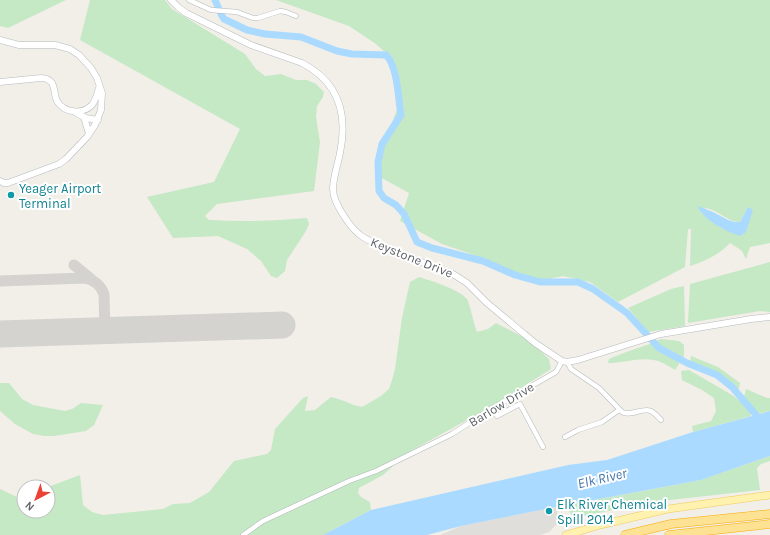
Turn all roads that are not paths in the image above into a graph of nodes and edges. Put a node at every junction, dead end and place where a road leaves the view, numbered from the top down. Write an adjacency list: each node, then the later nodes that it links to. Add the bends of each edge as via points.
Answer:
1 (171, 0): 13 (street, Keystone Drive, via 186,13 251,45 302,62 327,82 338,100 343,123 333,193 340,208 361,236 463,279 529,338)
2 (189, 0): 3 (street, via 208,9 241,12 256,18 280,11)
3 (296, 16)
4 (0, 40): 6 (street, via 19,45 55,44 70,49 91,68)
5 (0, 82): 7 (street, via 47,79 52,83 59,104)
6 (99, 88): 7 (street, via 92,105 83,111); 9 (street, via 102,98)
7 (75, 112): 8 (street)
8 (84, 117): 9 (street); 10 (street)
9 (98, 120): 10 (street)
10 (89, 134): 11 (street, via 59,164 8,183)
11 (0, 181)
12 (770, 317): 13 (street, via 657,335)
13 (565, 362): 14 (street, Barlow Drive, via 556,372); 15 (street, Keystone Drive, via 571,369 596,384)
14 (493, 408): 18 (street, via 497,416 520,404); 22 (street, Barlow Drive, via 452,434 263,521)
15 (619, 410): 16 (street, via 627,414 650,410); 17 (street, via 602,422)
16 (661, 420)
17 (565, 437)
18 (543, 447)
19 (770, 495): 23 (main road, via 668,509)
20 (770, 514): 24 (highway, via 670,524)
21 (770, 524): 25 (highway)
22 (243, 535)
23 (566, 535)
24 (625, 535)
25 (669, 535)

